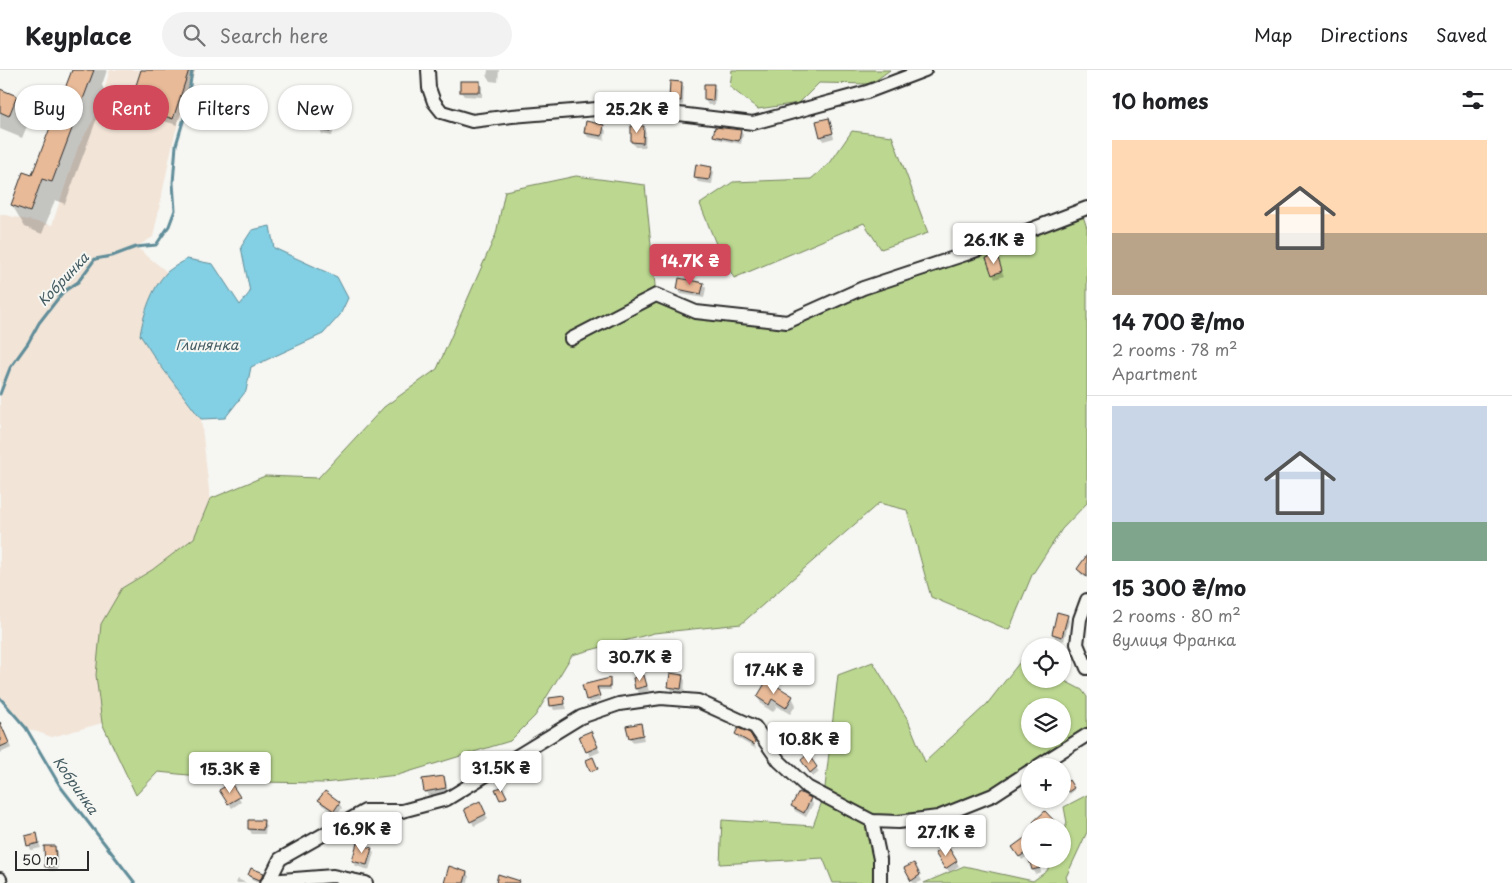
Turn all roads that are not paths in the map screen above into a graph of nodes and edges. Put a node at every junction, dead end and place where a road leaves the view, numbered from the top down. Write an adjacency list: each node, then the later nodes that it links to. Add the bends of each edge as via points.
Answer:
1 (428, 70): 2 (street, via 429,88 442,112 472,121 621,107 753,123 868,92)
2 (925, 70)
3 (1087, 208): 4 (street, via 969,253 863,288 788,322 696,312 656,295)
4 (571, 339)
5 (1087, 600): 6 (street, via 1080,619 1077,644)
6 (1087, 668)
7 (1087, 735): 8 (street)
8 (1051, 758)
9 (1021, 777): 10 (street, via 993,795 938,817 898,822)
10 (872, 821): 12 (street, via 808,787 779,761 755,727 698,701 661,698 619,704 581,716 447,799 402,811 365,811 280,859); 15 (street, via 880,859)
11 (0, 879): 13 (street)
12 (268, 882): 14 (street, via 332,876)
13 (1, 883)
14 (366, 883)
15 (880, 883)

